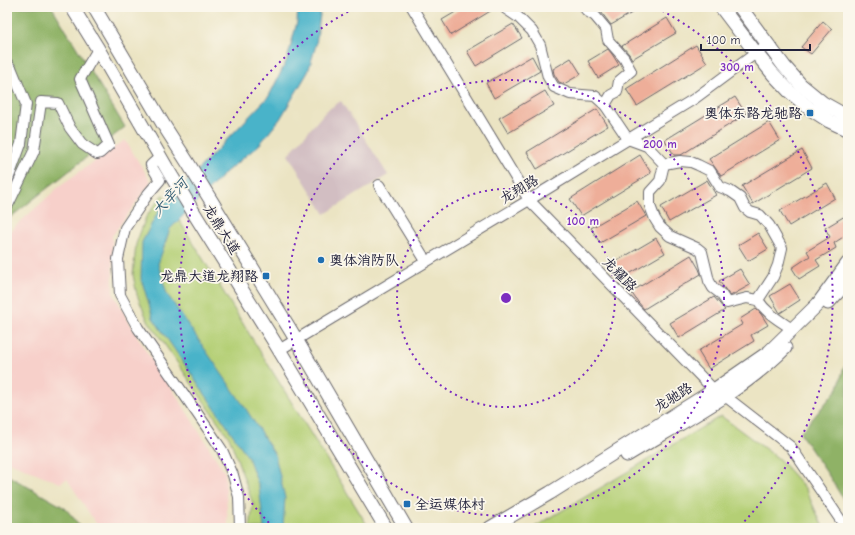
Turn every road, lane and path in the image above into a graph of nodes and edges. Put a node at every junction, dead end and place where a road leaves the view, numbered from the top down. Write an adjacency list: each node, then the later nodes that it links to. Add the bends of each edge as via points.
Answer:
1 (72, 7): 9 (main road, 龙鼎大道)
2 (94, 7): 27 (main road, 龙鼎大道)
3 (412, 7): 20 (street, 龙耀路)
4 (505, 7): 12 (street, via 532,31 540,45 548,77 554,87 570,94 595,96)
5 (584, 7): 12 (street, via 606,28 608,40 624,58 631,72 619,81 617,92 611,95)
6 (721, 7): 10 (main road)
7 (740, 7): 8 (main road)
8 (768, 44): 10 (street, 龙翔路); 13 (main road, via 801,85 823,103)
9 (98, 48): 16 (main road, 龙鼎大道); 21 (street, via 80,79 109,145 97,154 82,144 70,128 58,103 41,102 34,151)
10 (756, 53): 14 (main road, via 789,91 809,108); 15 (street, 龙翔路, via 694,99)
11 (7, 63): 18 (street, via 26,104 21,144)
12 (605, 106): 15 (street)
13 (848, 117)
14 (848, 130)
15 (628, 139): 17 (street, via 647,146); 20 (street, 龙翔路)
16 (160, 157): 28 (main road, 龙鼎大道); 30 (street, via 151,165 160,180 125,228 118,259 120,295 138,328 222,450 239,496)
17 (664, 164): 25 (street, via 660,181 650,192 650,206 660,228 702,252 709,281 727,303 747,298); 25 (street, via 691,162 710,171 720,187 740,198 745,208 760,215 769,225 782,248 773,277)
18 (7, 182)
19 (379, 185): 22 (street)
20 (529, 200): 22 (street, 龙翔路); 29 (street, 龙耀路)
21 (7, 205)
22 (426, 261): 27 (street, 龙翔路)
23 (848, 263): 26 (main road, 龙驰路, via 818,304)
24 (848, 281): 29 (main road, 龙驰路, via 771,362)
25 (758, 300): 26 (street, via 770,314)
26 (792, 329): 29 (main road, 龙驰路)
27 (296, 339): 28 (street, 龙翔路); 32 (main road, 龙鼎大道)
28 (280, 350): 31 (main road, 龙鼎大道)
29 (720, 393): 33 (main road, 龙驰路); 34 (main road, 龙驰路); 35 (street, 龙耀路, via 791,447)
30 (240, 528)
31 (386, 528)
32 (406, 528)
33 (490, 528)
34 (506, 528)
35 (846, 528)

